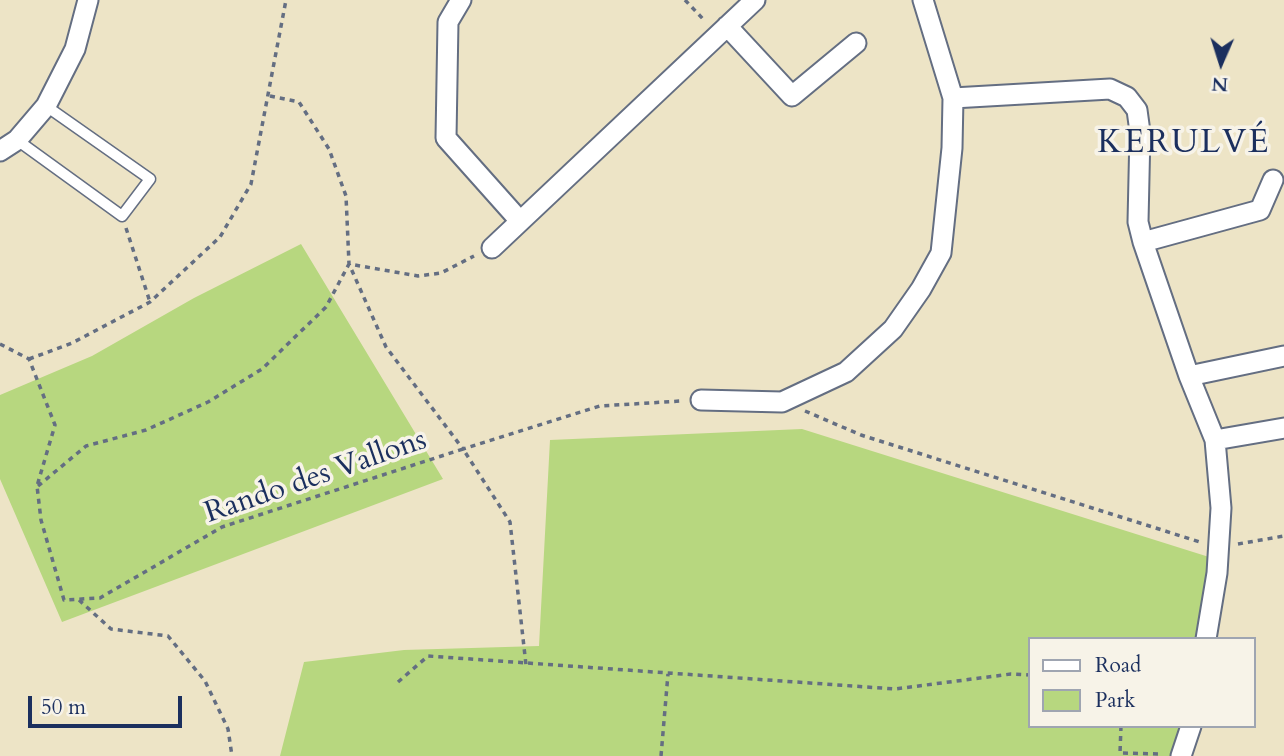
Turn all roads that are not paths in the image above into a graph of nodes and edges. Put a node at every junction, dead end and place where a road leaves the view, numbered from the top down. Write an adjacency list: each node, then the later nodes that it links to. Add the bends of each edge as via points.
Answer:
1 (88, 0): 8 (street, via 75,49)
2 (461, 0): 11 (street, via 448,22 446,138)
3 (755, 0): 5 (street)
4 (923, 0): 7 (street)
5 (723, 30): 6 (street, via 792,96); 11 (street)
6 (856, 43)
7 (953, 98): 12 (street, via 1089,89 1110,89 1127,97 1137,110 1140,132 1137,200); 16 (street, via 941,253 893,329 846,372 782,402)
8 (46, 106): 9 (street); 9 (lane, via 149,179 122,216)
9 (8, 145)
10 (1273, 180): 12 (street, via 1260,210)
11 (520, 221): 13 (street)
12 (1143, 242): 15 (street)
13 (492, 248)
14 (1284, 356): 15 (street)
15 (1189, 376): 18 (street)
16 (701, 400)
17 (1284, 428): 18 (street)
18 (1215, 440): 19 (street, via 1221,508)
19 (1206, 637)
20 (1190, 728): 21 (street)
21 (1174, 750)

